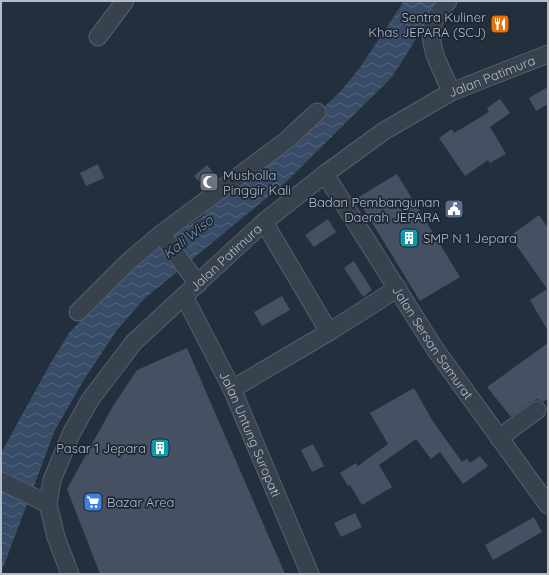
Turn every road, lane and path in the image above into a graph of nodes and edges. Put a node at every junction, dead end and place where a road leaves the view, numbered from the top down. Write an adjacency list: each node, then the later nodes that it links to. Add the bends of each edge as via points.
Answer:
1 (125, 1): 3 (street)
2 (448, 1): 5 (street, via 432,28 432,46)
3 (98, 37)
4 (548, 54): 5 (street, Jalan Patimura)
5 (451, 92): 7 (street, Jalan Patimura, via 384,131)
6 (318, 112): 9 (street, via 287,140)
7 (325, 174): 8 (street, Jalan Patimura); 11 (street, Jalan Sersan Samurat)
8 (264, 222): 10 (street, Jalan Patimura); 14 (street)
9 (162, 235): 10 (street); 13 (street, via 127,263)
10 (198, 284): 12 (street, Jalan Patimura)
11 (398, 288): 14 (street); 17 (street, Jalan Sersan Samurat, via 435,350)
12 (184, 296): 15 (street, Jalan Untung Suropati); 19 (street, Jalan Patimura, via 134,342 90,400 71,434)
13 (78, 312)
14 (329, 332): 15 (street)
15 (232, 389): 22 (street, Jalan Untung Suropati)
16 (537, 410): 17 (street)
17 (499, 438): 20 (street, Jalan Sersan Samurat)
18 (1, 481): 19 (street)
19 (41, 500): 21 (street, Jalan Patimura)
20 (548, 505)
21 (70, 574)
22 (310, 574)

